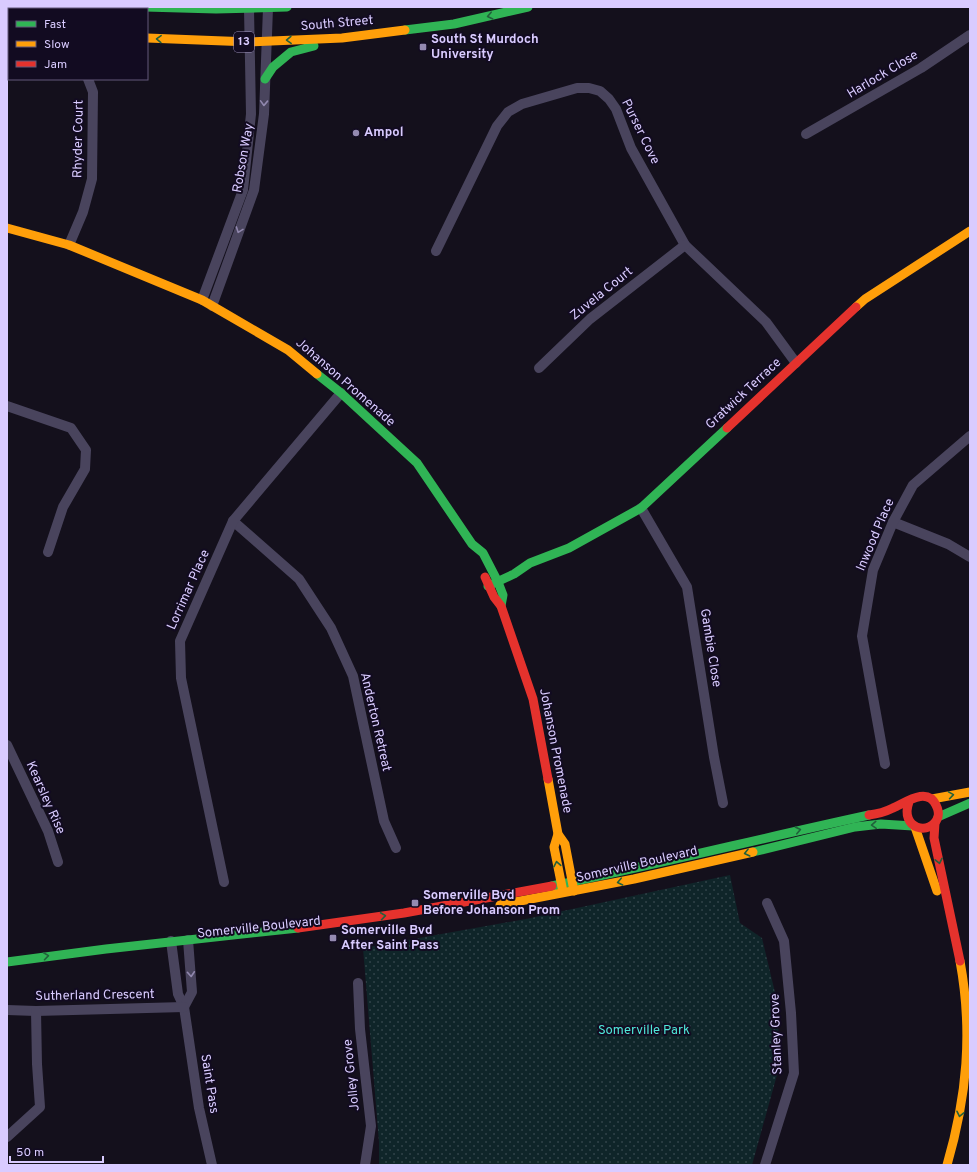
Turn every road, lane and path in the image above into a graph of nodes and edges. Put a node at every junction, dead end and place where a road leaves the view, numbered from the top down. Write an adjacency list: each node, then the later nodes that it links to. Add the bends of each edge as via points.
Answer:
1 (145, 7): 5 (main road, South Street)
2 (287, 7): 4 (main road, South Street)
3 (528, 7): 8 (main road, South Street / 13, one-way to 8, via 454,24)
4 (268, 8): 5 (main road, South Street); 9 (street, Robson Way)
5 (249, 9): 10 (street, Robson Way)
6 (970, 35): 13 (street, Harlock Close, via 921,68)
7 (148, 38): 10 (main road, South Street / 13, one-way to 7)
8 (342, 38): 9 (main road, South Street / 13, one-way to 9); 11 (main road, via 292,52 273,67)
9 (266, 41): 10 (main road, South Street / 13); 11 (street, Robson Way)
10 (250, 42): 19 (street, Robson Way, via 251,114 243,190)
11 (265, 78): 20 (street, Robson Way, one-way to 20, via 264,114 254,190)
12 (88, 80): 16 (street, Rhyder Court, via 93,92 92,179 83,212)
13 (806, 134)
14 (7, 228): 16 (main road, Johanson Promenade)
15 (970, 231): 21 (main road, Gratwick Terrace, via 864,300)
16 (69, 245): 19 (main road, Johanson Promenade)
17 (685, 245): 18 (street, Purser Cove, via 631,148 609,98 600,91 577,88 522,104 508,112 497,126); 21 (street, Purser Cove, via 766,322); 22 (street, Zuvela Court, via 590,319)
18 (436, 251)
19 (202, 300): 20 (main road, Johanson Promenade)
20 (212, 306): 23 (main road, Johanson Promenade, via 288,350)
21 (796, 363): 26 (main road, Gratwick Terrace)
22 (539, 368)
23 (341, 393): 27 (street, Lorrimar Place); 29 (main road, Johanson Promenade, via 417,463)
24 (7, 406): 30 (street, via 72,428 86,450 85,469 63,507)
25 (970, 436): 28 (street, Inwood Place, via 913,485)
26 (641, 508): 33 (main road, Gratwick Terrace, via 569,548); 44 (street, Gambie Close, via 687,587)
27 (233, 521): 49 (street, Anderton Retreat, via 299,579 331,628 353,676 384,821); 51 (street, Lorrimar Place, via 180,641 181,678)
28 (893, 522): 32 (street, via 948,544); 40 (street, Inwood Place, via 873,570 862,636)
29 (472, 544): 31 (main road, Johanson Promenade); 34 (main road, Johanson Promenade)
30 (48, 552)
31 (475, 557)
32 (970, 557)
33 (530, 563): 34 (main road, Gratwick Terrace, via 512,565); 36 (main road, Gratwick Terrace)
34 (499, 570): 35 (main road, Gratwick Terrace); 36 (main road, Johanson Promenade)
35 (483, 574): 37 (main road, Johanson Promenade)
36 (498, 582): 37 (main road, Gratwick Terrace); 38 (main road, Johanson Promenade, via 503,595)
37 (488, 586): 38 (main road, Johanson Promenade)
38 (501, 606): 48 (main road, Johanson Promenade, via 533,699)
39 (7, 745): 50 (street, Kearsley Rise, via 48,831)
40 (885, 764)
41 (970, 792): 42 (main road, Somerville Boulevard, one-way to 41)
42 (932, 799): 43 (main road, Somerville Boulevard, via 918,796); 46 (main road, via 938,807)
43 (909, 802): 47 (main road, via 906,806 906,817); 52 (main road, Somerville Boulevard, one-way to 43, via 884,812)
44 (723, 803)
45 (970, 803): 46 (main road, Somerville Boulevard)
46 (936, 820): 47 (main road, Somerville Boulevard, via 925,828); 69 (main road, one-way to 69, via 934,838 965,995 967,1036)
47 (914, 826): 54 (main road, Somerville Boulevard, one-way to 54, via 881,824 855,827); 69 (main road, via 938,895 958,997)
48 (558, 834): 52 (main road, Johanson Promenade, via 565,844); 53 (main road, Johanson Promenade, one-way to 48, via 554,847)
49 (396, 848)
50 (58, 862)
51 (224, 882)
52 (572, 882): 53 (main road, Somerville Boulevard); 54 (main road, Johanson Promenade)
53 (561, 884): 55 (main road, Johanson Promenade); 61 (main road, Somerville Boulevard, one-way to 53, via 405,913)
54 (574, 892): 55 (main road, Somerville Boulevard)
55 (563, 894): 57 (main road, Somerville Boulevard)
56 (767, 903): 73 (street, Stanley Grove, via 784,941 794,1073)
57 (488, 907)
58 (458, 912): 59 (main road)
59 (362, 928)
60 (325, 934): 61 (main road, Somerville Boulevard)
61 (188, 944): 62 (main road, Somerville Boulevard); 66 (street, one-way to 66, via 192,992)
62 (172, 946): 63 (main road, Somerville Boulevard, one-way to 62); 64 (main road, Somerville Boulevard); 66 (street, Saint Pass, via 178,994)
63 (7, 962)
64 (7, 971)
65 (358, 983): 72 (street, Jolley Grove, via 360,1029 371,1126)
66 (184, 1007): 68 (street, Sutherland Crescent); 71 (street, Saint Pass, via 199,1108)
67 (7, 1010): 68 (street, Sutherland Crescent)
68 (36, 1011): 70 (street, via 40,1107)
69 (964, 1083): 74 (main road, via 952,1111); 75 (main road, one-way to 75, via 961,1111)
70 (7, 1137)
71 (212, 1165)
72 (365, 1165)
73 (766, 1165)
74 (938, 1165)
75 (947, 1165)

